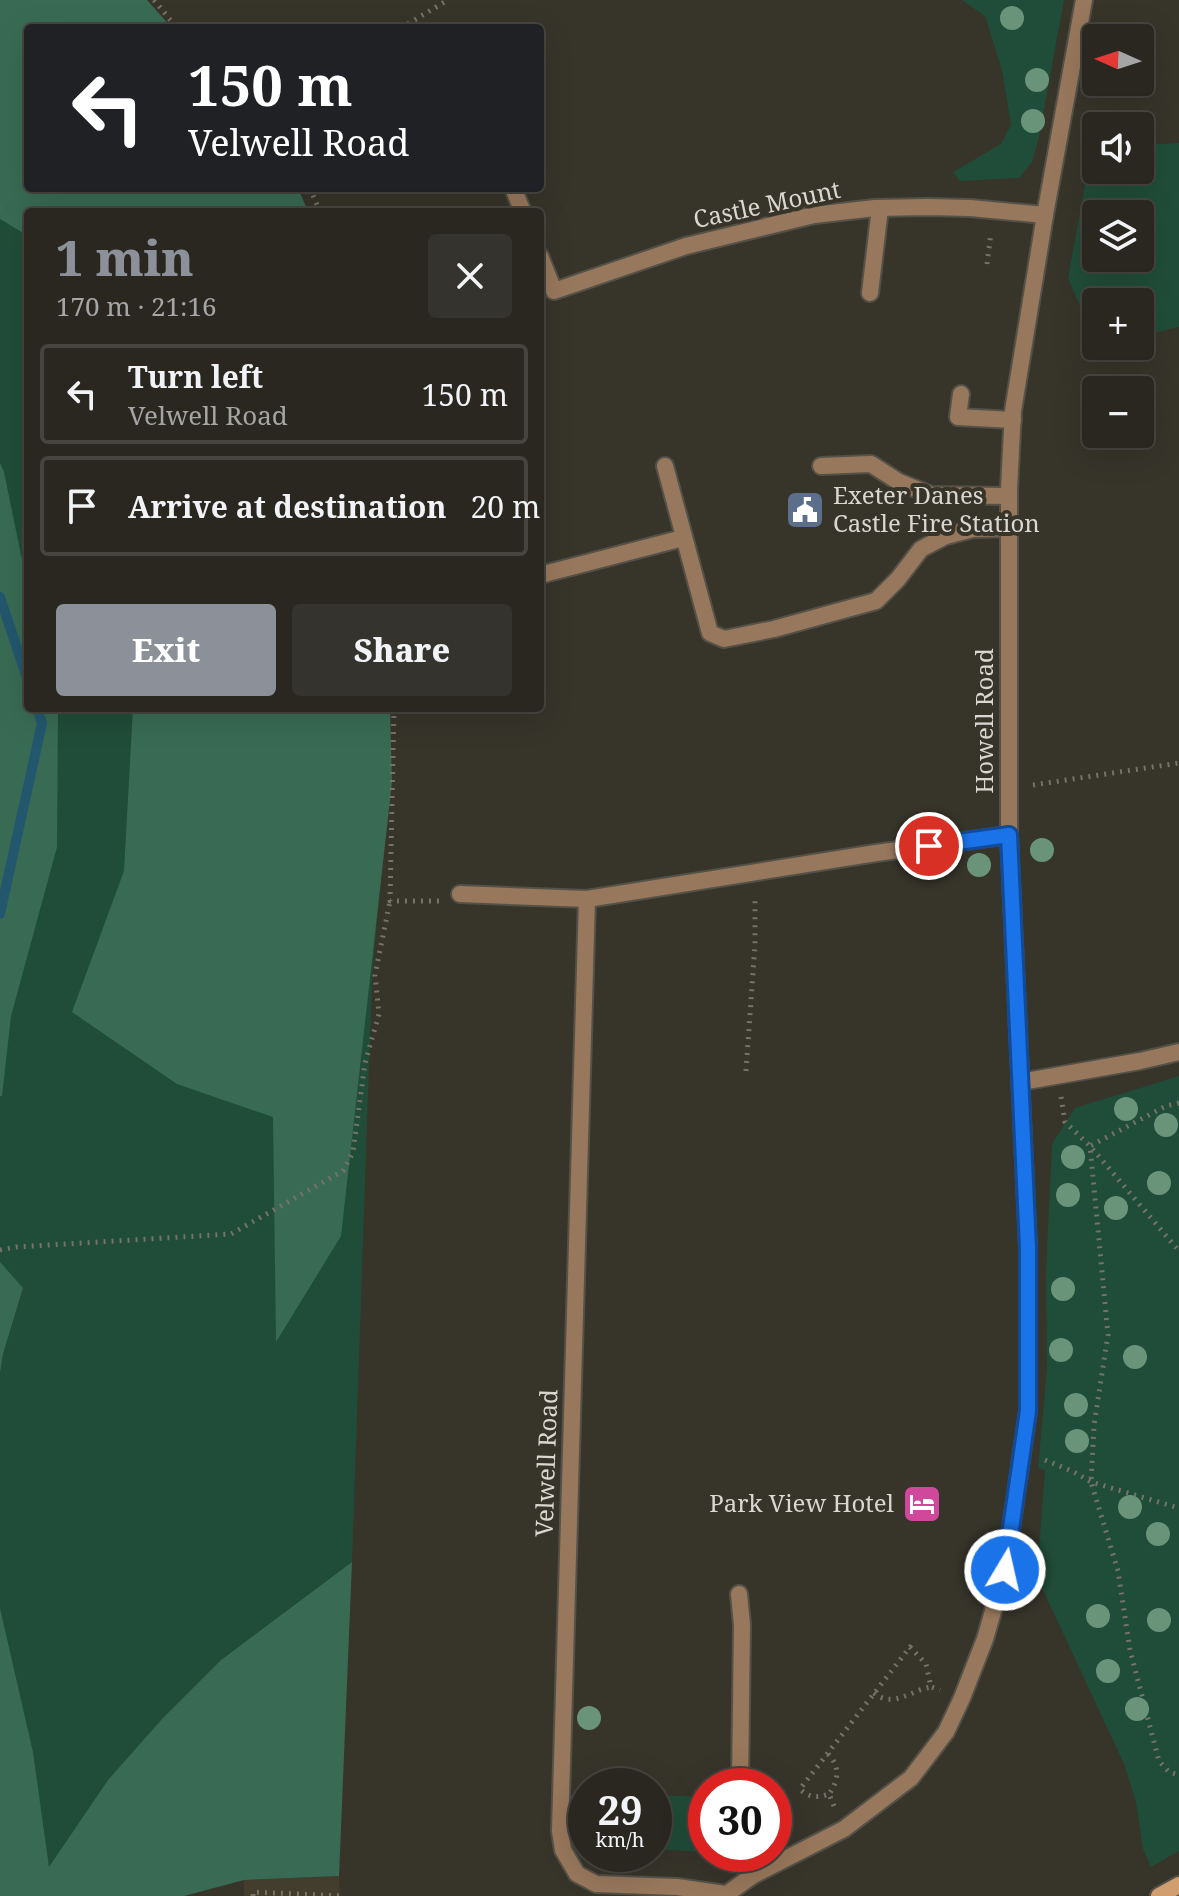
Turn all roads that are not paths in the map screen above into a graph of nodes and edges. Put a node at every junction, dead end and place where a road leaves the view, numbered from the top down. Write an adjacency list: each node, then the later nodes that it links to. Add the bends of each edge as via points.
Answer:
1 (1084, 0): 3 (street, Howell Road)
2 (880, 208): 3 (street, Castle Mount); 4 (street); 5 (street, Castle Mount, via 814,215 686,246)
3 (1045, 215): 7 (street, Howell Road)
4 (870, 293)
5 (547, 294)
6 (961, 394): 7 (street, via 958,417)
7 (1013, 420): 10 (street, Howell Road)
8 (665, 466): 12 (street)
9 (821, 466): 10 (street, via 871,464 931,495)
10 (1009, 496): 11 (street, Howell Road)
11 (1009, 528): 12 (street, via 973,529 921,549 876,601 724,639 710,633); 14 (street, Howell Road)
12 (683, 538): 13 (street)
13 (544, 574)
14 (1009, 835): 16 (street); 18 (street, Howell Road)
15 (460, 894): 16 (street)
16 (587, 899): 24 (street, Velwell Road, via 560,1831 567,1860 577,1874 596,1884)
17 (1179, 1052): 18 (street)
18 (1021, 1082): 22 (street, Howell Road, via 1028,1411 1005,1570 985,1639 946,1732 911,1778 844,1829)
19 (739, 1594): 20 (street)
20 (740, 1768)
21 (751, 1872): 22 (street)
22 (752, 1876): 24 (street, Howell Road)
23 (1179, 1885): 25 (main road)
24 (725, 1895)
25 (1159, 1896)

